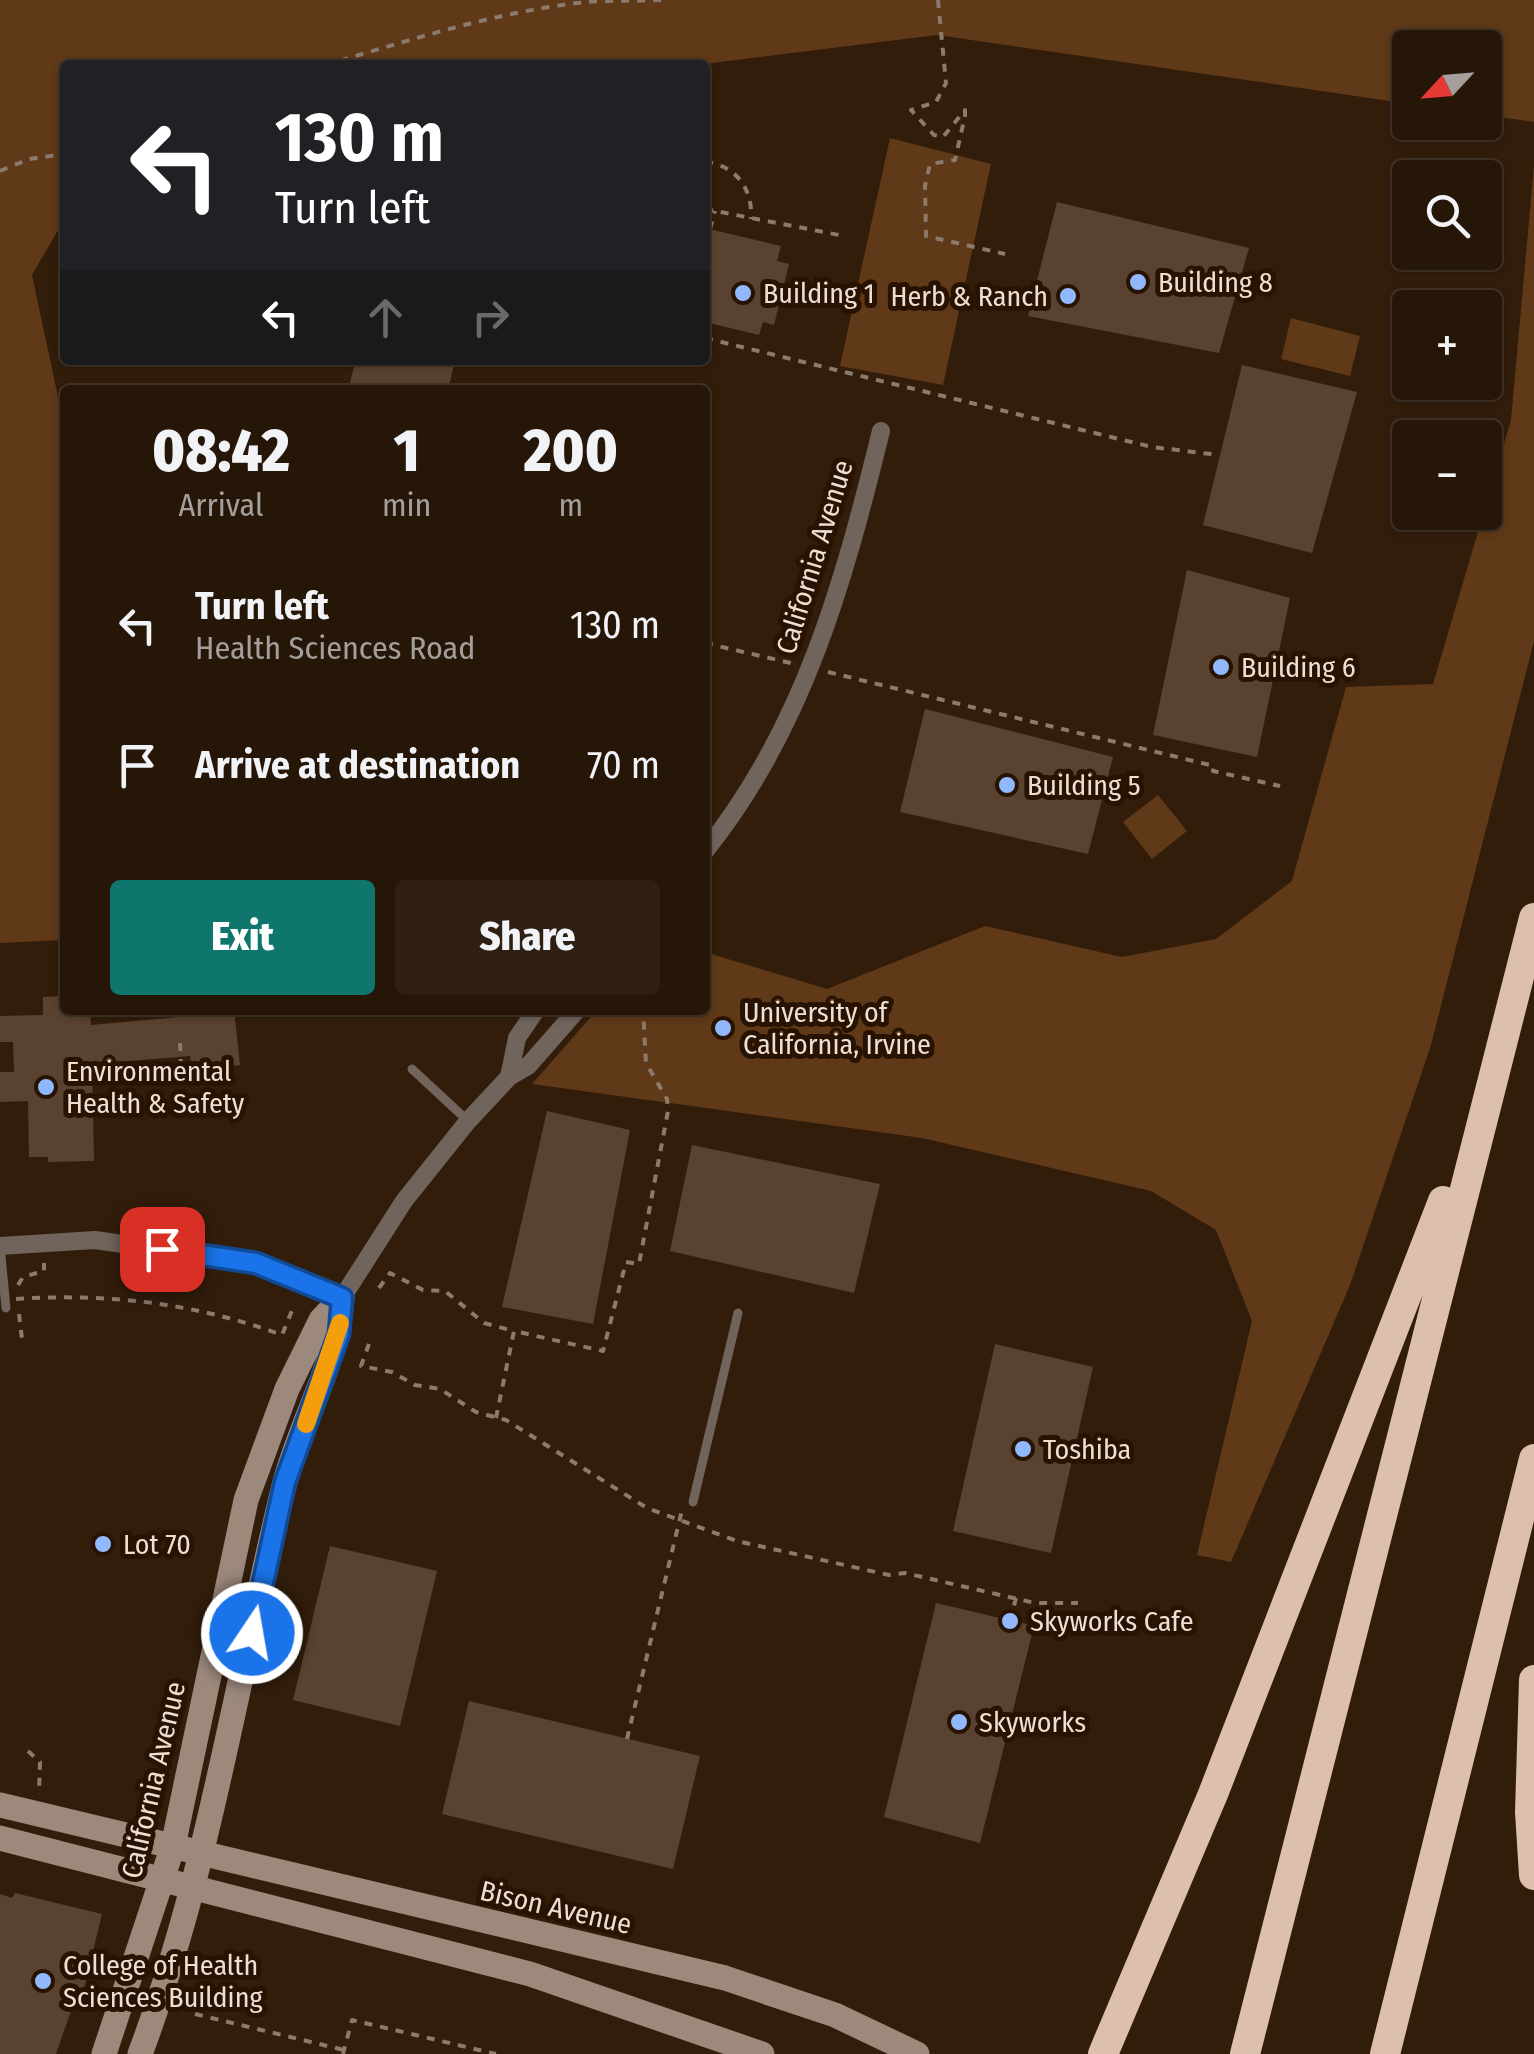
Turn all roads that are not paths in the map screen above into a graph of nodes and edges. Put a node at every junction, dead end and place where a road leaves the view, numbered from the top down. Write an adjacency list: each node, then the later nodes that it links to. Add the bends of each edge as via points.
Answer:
1 (881, 431): 2 (street, California Avenue, via 847,568 813,668 781,736)
2 (710, 843)
3 (1534, 918): 8 (highway)
4 (532, 1015): 7 (street, California Avenue, via 516,1038)
5 (573, 1015): 7 (street, California Avenue, via 528,1066)
6 (412, 1069): 9 (lane)
7 (510, 1076): 9 (street, California Avenue)
8 (1491, 1077): 28 (highway, via 1214,1794); 29 (highway)
9 (468, 1121): 11 (street, California Avenue, via 404,1200)
10 (0, 1246): 11 (street, via 95,1240 256,1263); 12 (lane)
11 (342, 1298): 19 (main road, California Avenue, via 321,1320 286,1389 246,1500); 20 (main road, California Avenue, via 339,1334 285,1482)
12 (10, 1303)
13 (738, 1312): 15 (lane)
14 (1534, 1459): 30 (highway)
15 (689, 1500)
16 (1534, 1680): 21 (highway)
17 (0, 1805): 19 (main road, Bison Avenue)
18 (0, 1838): 22 (main road)
19 (173, 1846): 20 (main road, Bison Avenue); 22 (main road, California Avenue)
20 (202, 1855): 23 (main road, California Avenue); 27 (main road, Bison Avenue, via 725,1978 835,2015)
21 (1534, 1875)
22 (164, 1879): 23 (main road); 24 (main road, California Avenue)
23 (194, 1888): 25 (main road, California Avenue); 26 (main road, via 530,1974)
24 (104, 2054)
25 (140, 2054)
26 (762, 2054)
27 (917, 2054)
28 (1102, 2054)
29 (1245, 2054)
30 (1385, 2054)

